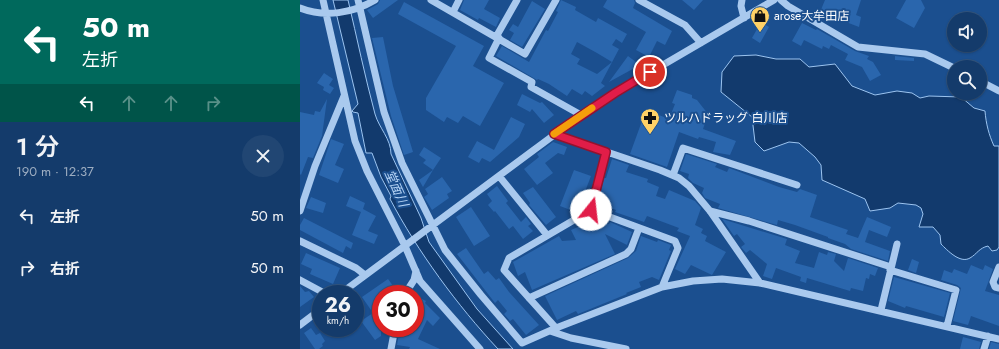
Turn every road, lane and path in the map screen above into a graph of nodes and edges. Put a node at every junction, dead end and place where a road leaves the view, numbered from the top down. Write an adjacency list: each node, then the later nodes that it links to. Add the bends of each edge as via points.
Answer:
1 (323, 0): 15 (street)
2 (358, 0): 13 (street)
3 (375, 0): 13 (street)
4 (431, 0): 14 (street)
5 (459, 0): 14 (street)
6 (518, 0): 17 (street)
7 (556, 0): 17 (street, via 526,54)
8 (639, 0): 18 (street, via 685,25)
9 (742, 0): 16 (street)
10 (774, 0): 16 (street)
11 (781, 0): 19 (street, via 858,47 925,54)
12 (300, 8): 15 (street)
13 (358, 10): 15 (street); 32 (street, via 392,138)
14 (452, 12): 17 (street)
15 (326, 14): 22 (street)
16 (744, 18): 18 (street)
17 (498, 37): 23 (street, via 489,58 532,82 531,87)
18 (701, 43): 23 (street)
19 (947, 65)
20 (987, 85): 21 (street)
21 (999, 91)
22 (344, 96): 29 (street); 37 (street, via 355,142)
23 (581, 115): 24 (street)
24 (554, 134): 25 (street); 27 (street)
25 (606, 152): 26 (street); 30 (street)
26 (673, 175): 28 (street, via 683,148); 31 (street, via 689,186)
27 (499, 176): 32 (street); 34 (street)
28 (797, 185)
29 (300, 209)
30 (591, 210): 33 (street); 34 (street)
31 (710, 211): 39 (street, via 749,221); 43 (street)
32 (432, 224): 37 (street); 54 (street, via 444,250 522,343)
33 (638, 228): 47 (street, via 675,242 678,248); 49 (street, via 631,250 626,254)
34 (548, 235): 49 (street, via 508,258 504,270)
35 (300, 241): 41 (street)
36 (897, 244): 39 (street)
37 (405, 246): 40 (street); 41 (street)
38 (999, 267): 48 (street, via 993,282)
39 (891, 268): 50 (street); 53 (street, via 956,290)
40 (416, 271): 45 (street); 59 (street, via 420,281)
41 (365, 274): 44 (street)
42 (300, 280): 46 (street)
43 (760, 283): 47 (street, via 722,279); 50 (street)
44 (351, 285)
45 (411, 285)
46 (312, 286)
47 (662, 287): 54 (street)
48 (994, 287)
49 (529, 298): 54 (street)
50 (881, 310): 53 (street)
51 (312, 316): 52 (street)
52 (300, 325)
53 (947, 326): 55 (street)
54 (553, 329): 60 (street, via 571,338)
55 (988, 336): 57 (street); 61 (street)
56 (394, 337): 58 (street)
57 (999, 338)
58 (392, 349)
59 (480, 349)
60 (626, 349)
61 (984, 349)

